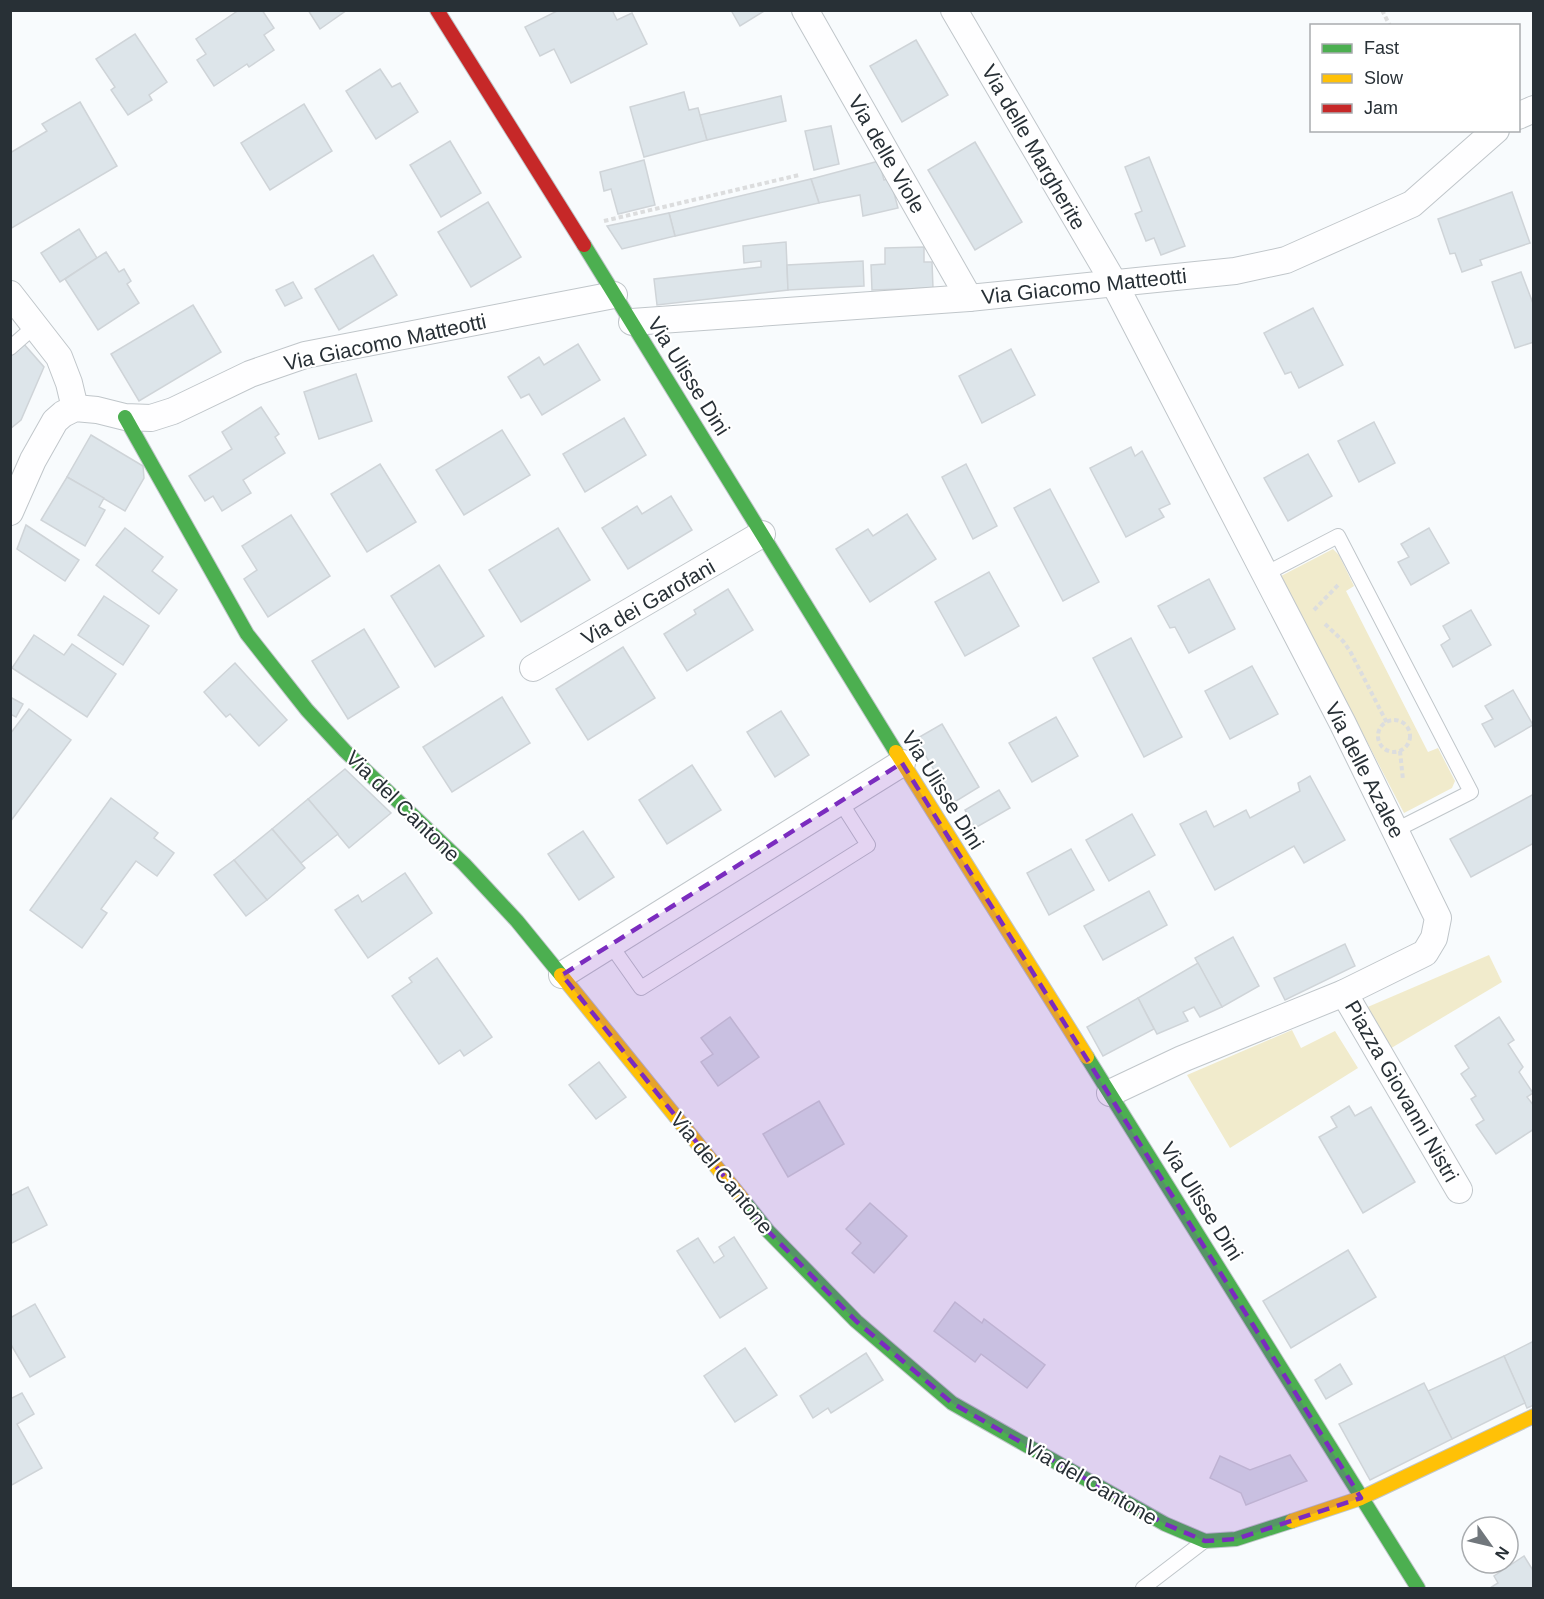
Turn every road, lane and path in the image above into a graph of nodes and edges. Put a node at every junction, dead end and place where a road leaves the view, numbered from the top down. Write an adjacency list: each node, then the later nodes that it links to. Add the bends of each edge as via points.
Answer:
1 (437, 10): 8 (street, Via Ulisse Dini)
2 (805, 10): 12 (street, Via delle Viole)
3 (954, 10): 9 (street, Via delle Margherite)
4 (1382, 10): 5 (path)
5 (1389, 24)
6 (1494, 132): 9 (street, Via Giacomo Matteotti, via 1413,204 1286,260 1235,271)
7 (799, 175): 8 (path)
8 (572, 229): 11 (street, Via Ulisse Dini)
9 (1114, 283): 12 (street, Via Giacomo Matteotti); 21 (street, Via delle Azalee)
10 (10, 294): 14 (street)
11 (614, 295): 13 (street, Via Ulisse Dini); 17 (street, Via Giacomo Matteotti, via 305,355 250,374 173,411 151,418)
12 (969, 298): 13 (street, Via Giacomo Matteotti)
13 (632, 322): 19 (street, Via Ulisse Dini)
14 (35, 326): 15 (lane); 16 (street, via 59,357)
15 (10, 348)
16 (75, 408): 17 (street, Via Giacomo Matteotti); 18 (street, via 55,421)
17 (125, 417): 30 (street, Via del Cantone, via 264,658 345,751 471,872)
18 (10, 512)
19 (762, 534): 24 (street, Via dei Garofani); 26 (street, Via Ulisse Dini)
20 (1356, 569): 21 (lane, via 1338,536); 23 (path); 28 (lane, via 1471,792)
21 (1265, 574): 28 (street, Via delle Azalee)
22 (1308, 602): 23 (path)
23 (1314, 610): 25 (path, via 1343,640)
24 (533, 668)
25 (1387, 723): 25 (path, via 1379,732 1382,746 1390,752 1405,748 1410,739 1408,729 1395,720)
26 (902, 763): 27 (street); 32 (street, Via Ulisse Dini)
27 (840, 801): 29 (street); 29 (lane, via 868,845 641,988)
28 (1396, 830): 31 (street, Via delle Azalee, via 1438,918 1434,938 1425,953)
29 (610, 944): 30 (street)
30 (562, 975): 36 (street, Via del Cantone, via 768,1232 856,1321 952,1403 1165,1524)
31 (1344, 993): 32 (street, Via delle Azalee); 33 (street, Piazza Giovanni Nistri)
32 (1110, 1093): 35 (street, Via Ulisse Dini)
33 (1459, 1190)
34 (1533, 1416): 35 (street, Via del Cantone)
35 (1361, 1498): 36 (street, Via del Cantone, via 1236,1539); 38 (street, Via Ulisse Dini)
36 (1205, 1541): 37 (lane)
37 (1143, 1588)
38 (1418, 1588)

